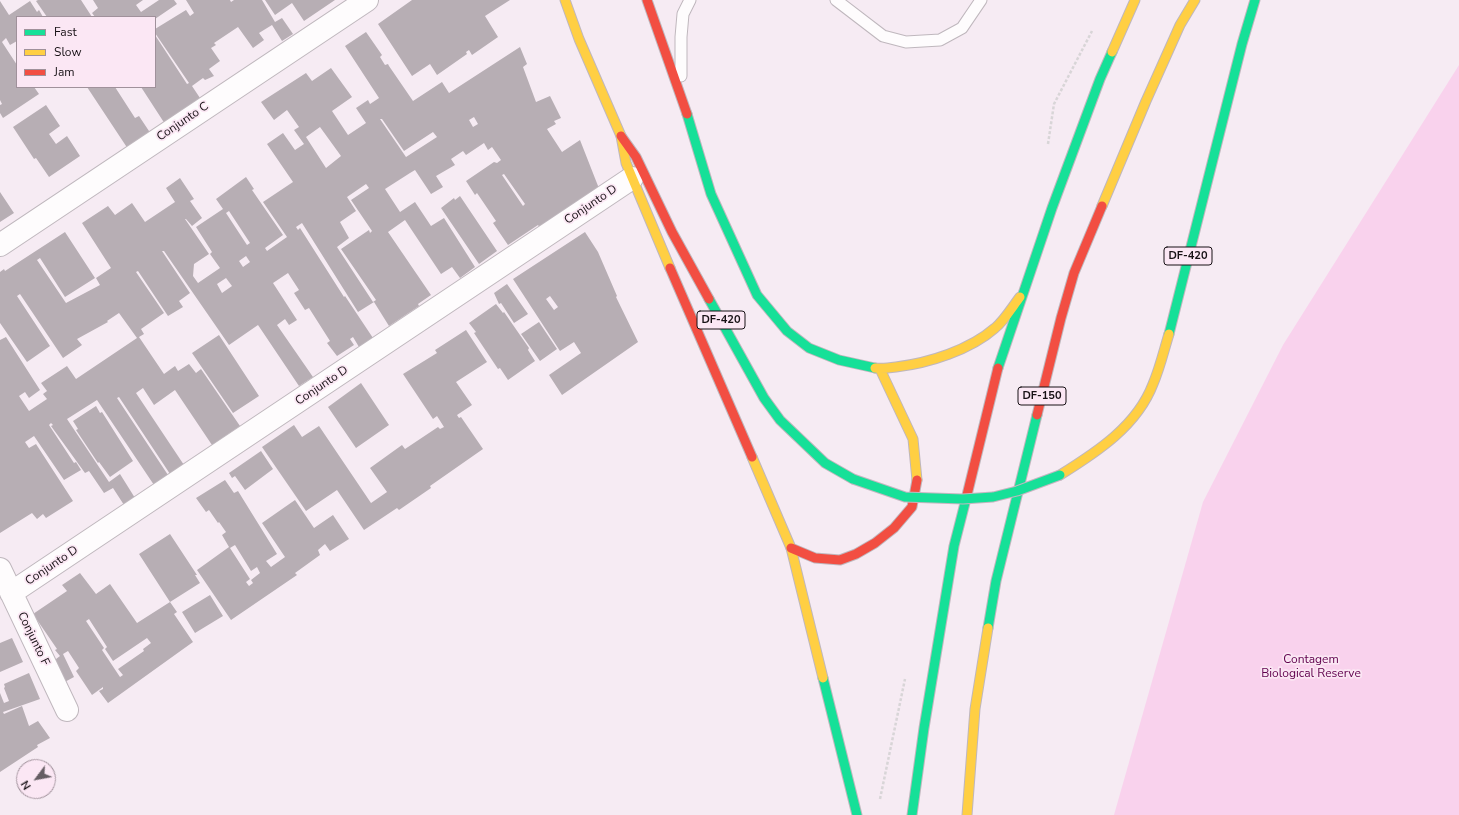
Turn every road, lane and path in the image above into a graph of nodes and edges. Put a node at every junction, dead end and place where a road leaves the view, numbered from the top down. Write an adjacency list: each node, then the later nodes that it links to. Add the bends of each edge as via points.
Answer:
1 (367, 0): 13 (street, Conjunto C)
2 (565, 0): 11 (main road, DF-420)
3 (647, 0): 10 (main road)
4 (690, 0): 10 (lane, via 683,14 681,37)
5 (836, 0): 6 (lane, via 883,36 906,42 940,40 962,28)
6 (981, 0)
7 (1135, 0): 14 (main road, via 1086,116)
8 (1195, 0): 22 (main road, DF-150, via 1180,25 1146,101 1074,273 1061,318 996,581 975,709)
9 (1255, 0): 11 (main road, DF-420, bridge, via 1165,348 1153,384 1139,410 1121,431 1094,454 1060,475 993,497 905,497 853,479 825,463 805,445 780,420 764,398 672,232 636,157)
10 (682, 97): 15 (main road, via 711,194 758,295 786,331 809,348 839,360)
11 (621, 136): 12 (main road, DF-420, via 623,152)
12 (632, 178): 16 (main road); 18 (street, Conjunto D)
13 (0, 245)
14 (1025, 291): 15 (main road, via 996,328 969,345 933,360); 21 (main road, via 1001,358 954,546)
15 (880, 369): 16 (main road, via 913,439 917,480 912,507 894,528 875,543 840,560 815,558)
16 (791, 548): 20 (main road)
17 (0, 569): 18 (street, Conjunto F)
18 (11, 593): 19 (street, Conjunto F)
19 (67, 710)
20 (856, 815)
21 (912, 815)
22 (967, 815)

